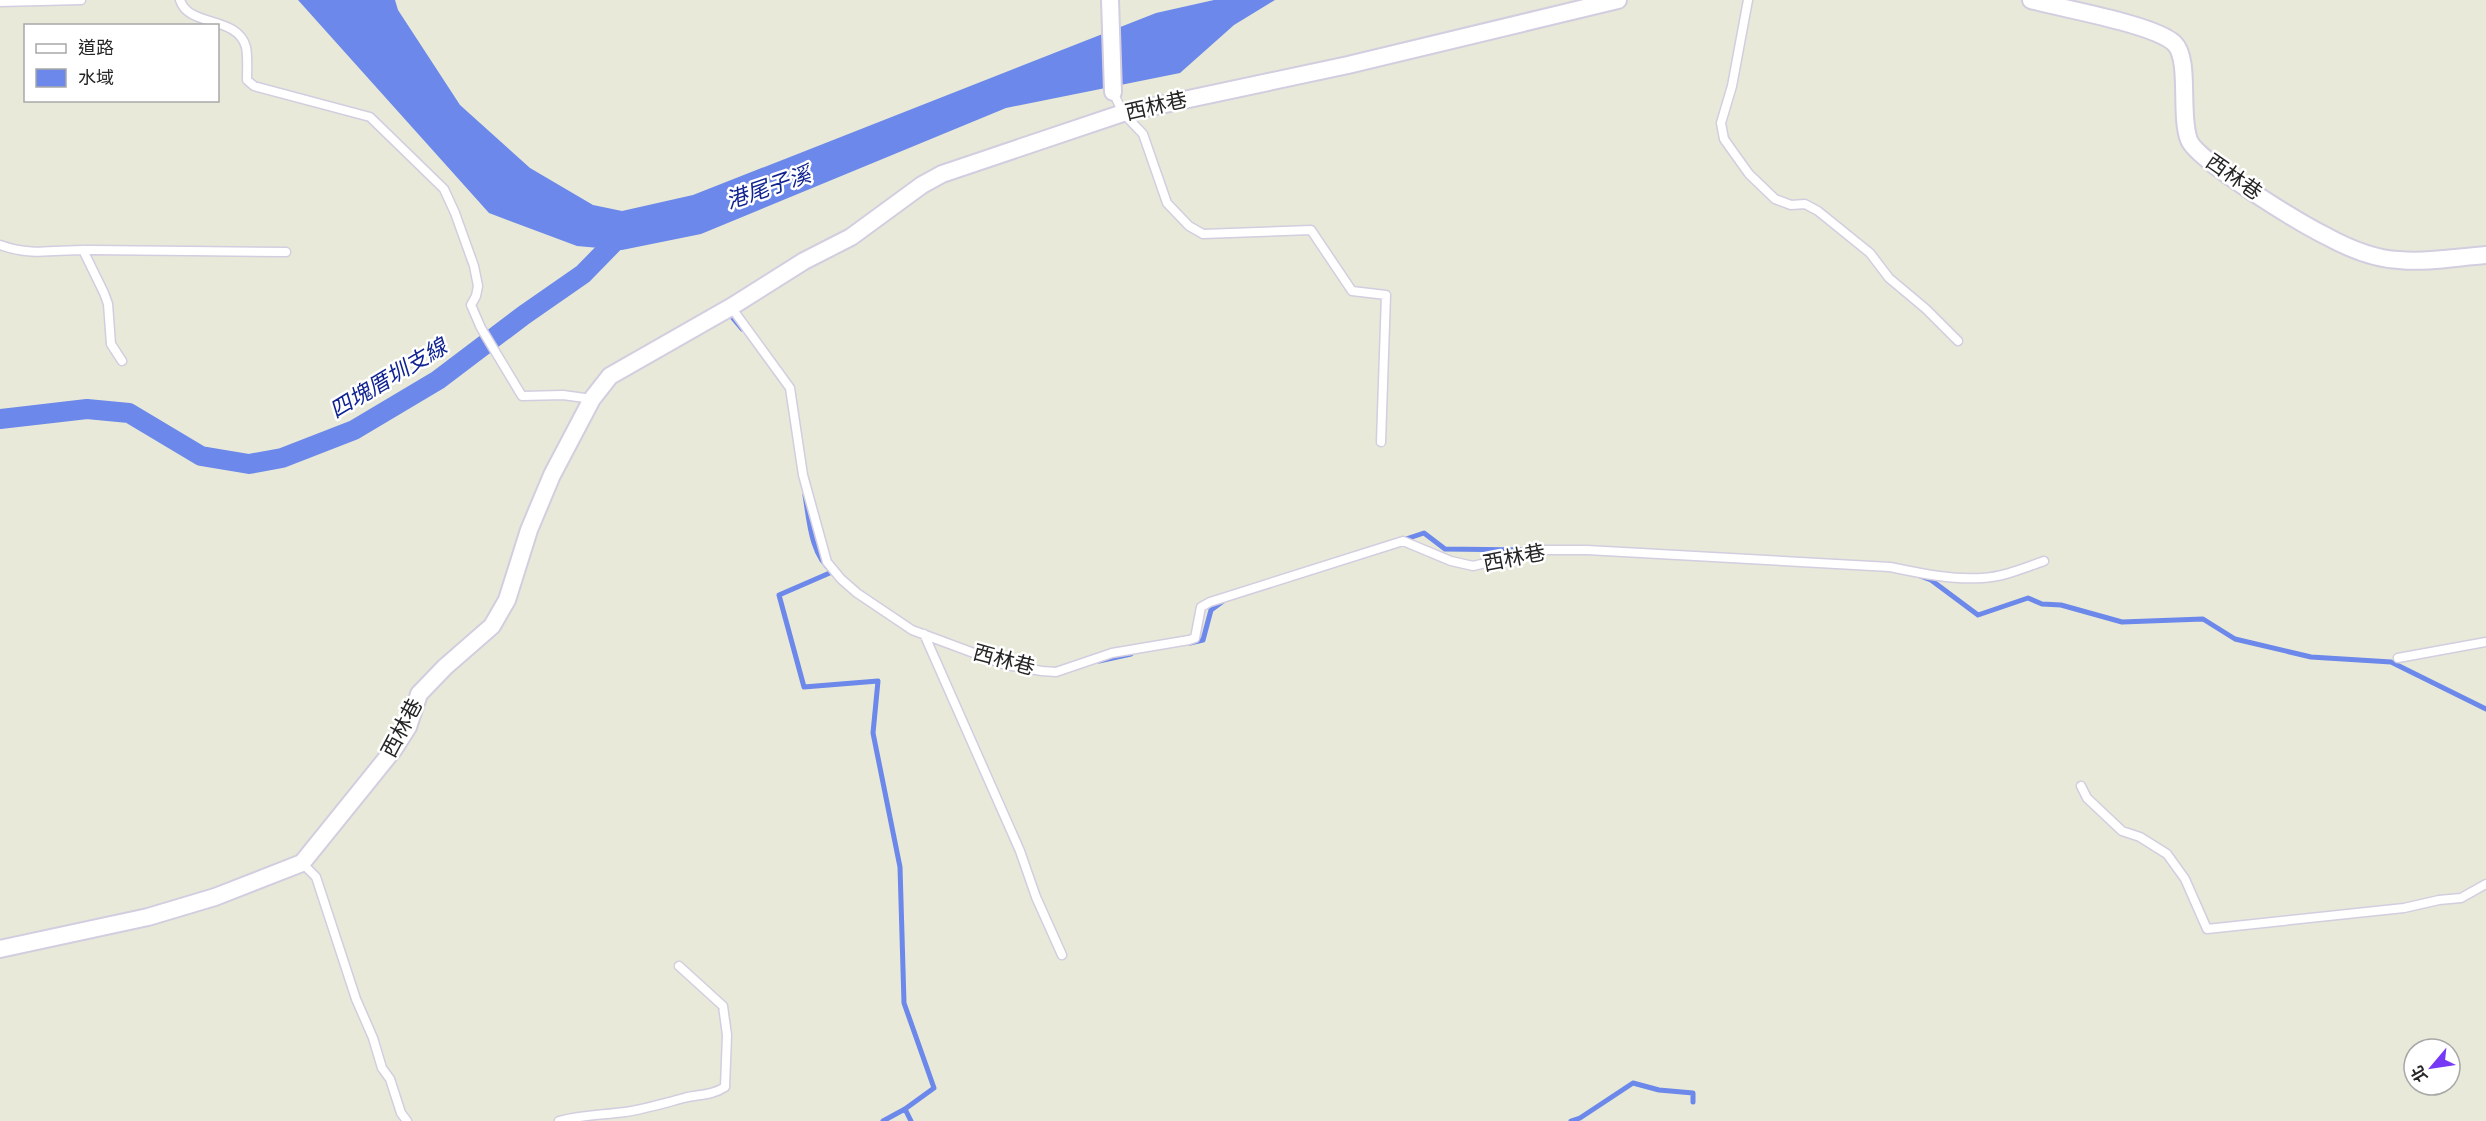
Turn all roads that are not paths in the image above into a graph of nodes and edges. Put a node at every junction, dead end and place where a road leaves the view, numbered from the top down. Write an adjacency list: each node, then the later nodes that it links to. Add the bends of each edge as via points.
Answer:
1 (81, 0): 7 (lane)
2 (180, 0): 17 (lane, via 188,12 228,27 242,39 248,80 254,86 370,117 444,189 474,266 478,286 471,305 480,328 522,396)
3 (1110, 0): 8 (street)
4 (1618, 0): 9 (street, 西林巷, via 1348,65)
5 (1748, 0): 15 (lane, via 1721,123 1724,140 1749,174 1775,199 1791,205 1805,204 1818,212 1870,253 1889,278)
6 (2031, 0): 13 (street, 西林巷, via 2157,32 2176,45 2183,61 2183,119 2191,145 2220,171 2326,236 2369,254 2400,261)
7 (0, 2)
8 (1113, 92): 9 (lane)
9 (1123, 113): 14 (street, 西林巷, via 942,174 851,237 804,261); 18 (lane, via 1143,134 1167,203 1189,226 1203,234 1311,230 1352,291 1386,295)
10 (0, 245): 11 (lane, via 38,253)
11 (83, 250): 12 (lane); 16 (lane, via 105,293 111,344)
12 (286, 252)
13 (2486, 255)
14 (731, 308): 17 (street, 西林巷, via 610,376); 20 (lane, 西林巷, via 790,388 803,475 827,562 857,593)
15 (1958, 341)
16 (122, 361)
17 (592, 399): 24 (street, 西林巷, via 552,475 507,600 492,626 419,694 408,727 394,749)
18 (1380, 442)
19 (2044, 561): 20 (lane, 西林巷, via 1982,578 1890,567 1587,550 1540,550 1473,566 1403,541 1210,602 1201,607 1195,638 1190,640 1112,652 1056,672 1006,665)
20 (924, 634): 27 (lane, 西林巷)
21 (2486, 642): 22 (lane)
22 (2398, 658)
23 (2081, 786): 25 (lane, via 2086,798 2122,831 2167,854 2185,879 2207,929 2404,908 2461,898)
24 (302, 863): 26 (street, 西林巷, via 215,897 148,917); 29 (lane, via 316,877 356,999)
25 (2486, 884)
26 (0, 949)
27 (1062, 955)
28 (679, 966): 30 (lane, via 723,1005 727,1035 725,1087 674,1102)
29 (407, 1121)
30 (558, 1121)

